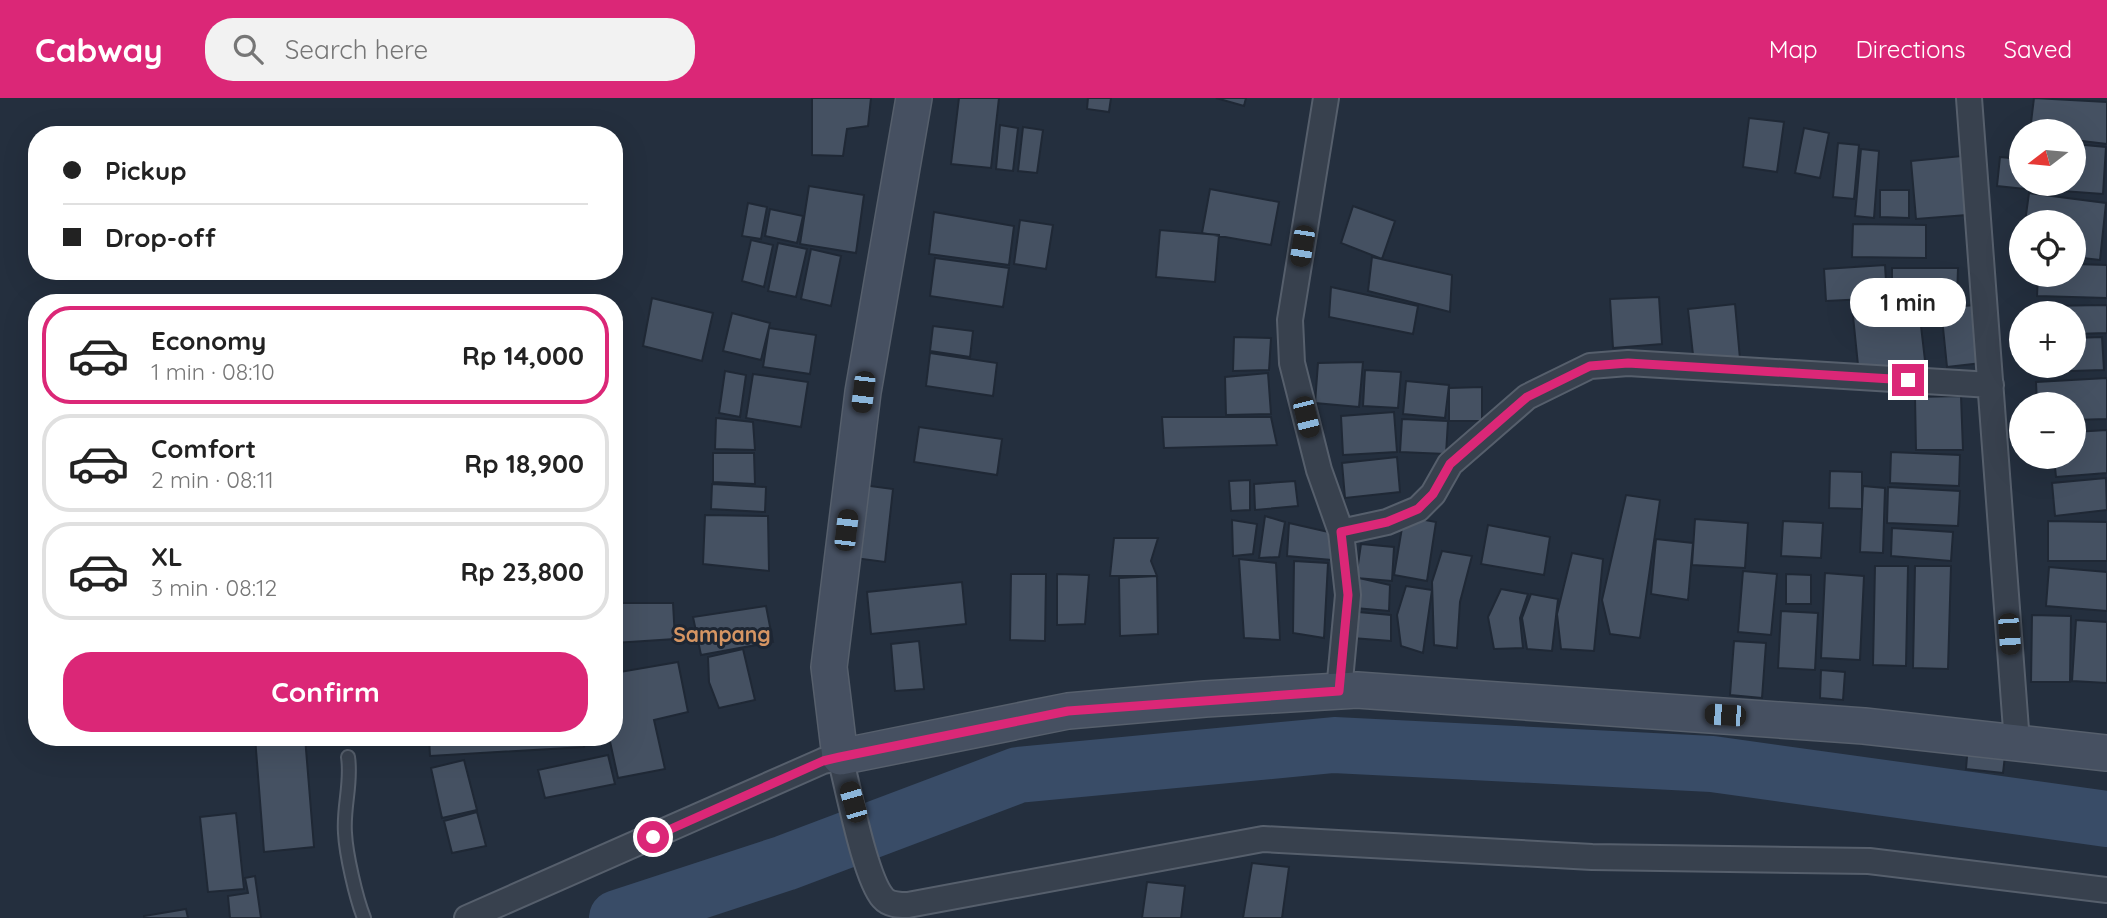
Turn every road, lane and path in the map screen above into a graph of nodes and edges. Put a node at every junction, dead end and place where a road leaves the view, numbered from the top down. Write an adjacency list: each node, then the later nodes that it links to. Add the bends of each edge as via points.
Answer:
1 (914, 98): 10 (street, via 863,392 829,667)
2 (1326, 98): 5 (street, via 1290,320 1292,363 1319,470)
3 (1969, 98): 4 (street)
4 (1991, 385): 5 (street, via 1628,363 1590,366 1527,397 1450,464 1433,494 1418,509 1387,522); 7 (street)
5 (1341, 532): 6 (street, via 1348,595)
6 (1339, 691): 7 (street, via 1670,711); 10 (street, via 1068,711)
7 (2017, 743): 8 (street)
8 (2107, 753)
9 (348, 757): 12 (lane, via 351,777 345,832)
10 (840, 757): 11 (street, via 872,877 883,898 894,905 1263,839 1592,857 1869,861); 13 (street)
11 (2107, 890)
12 (364, 918)
13 (467, 918)

